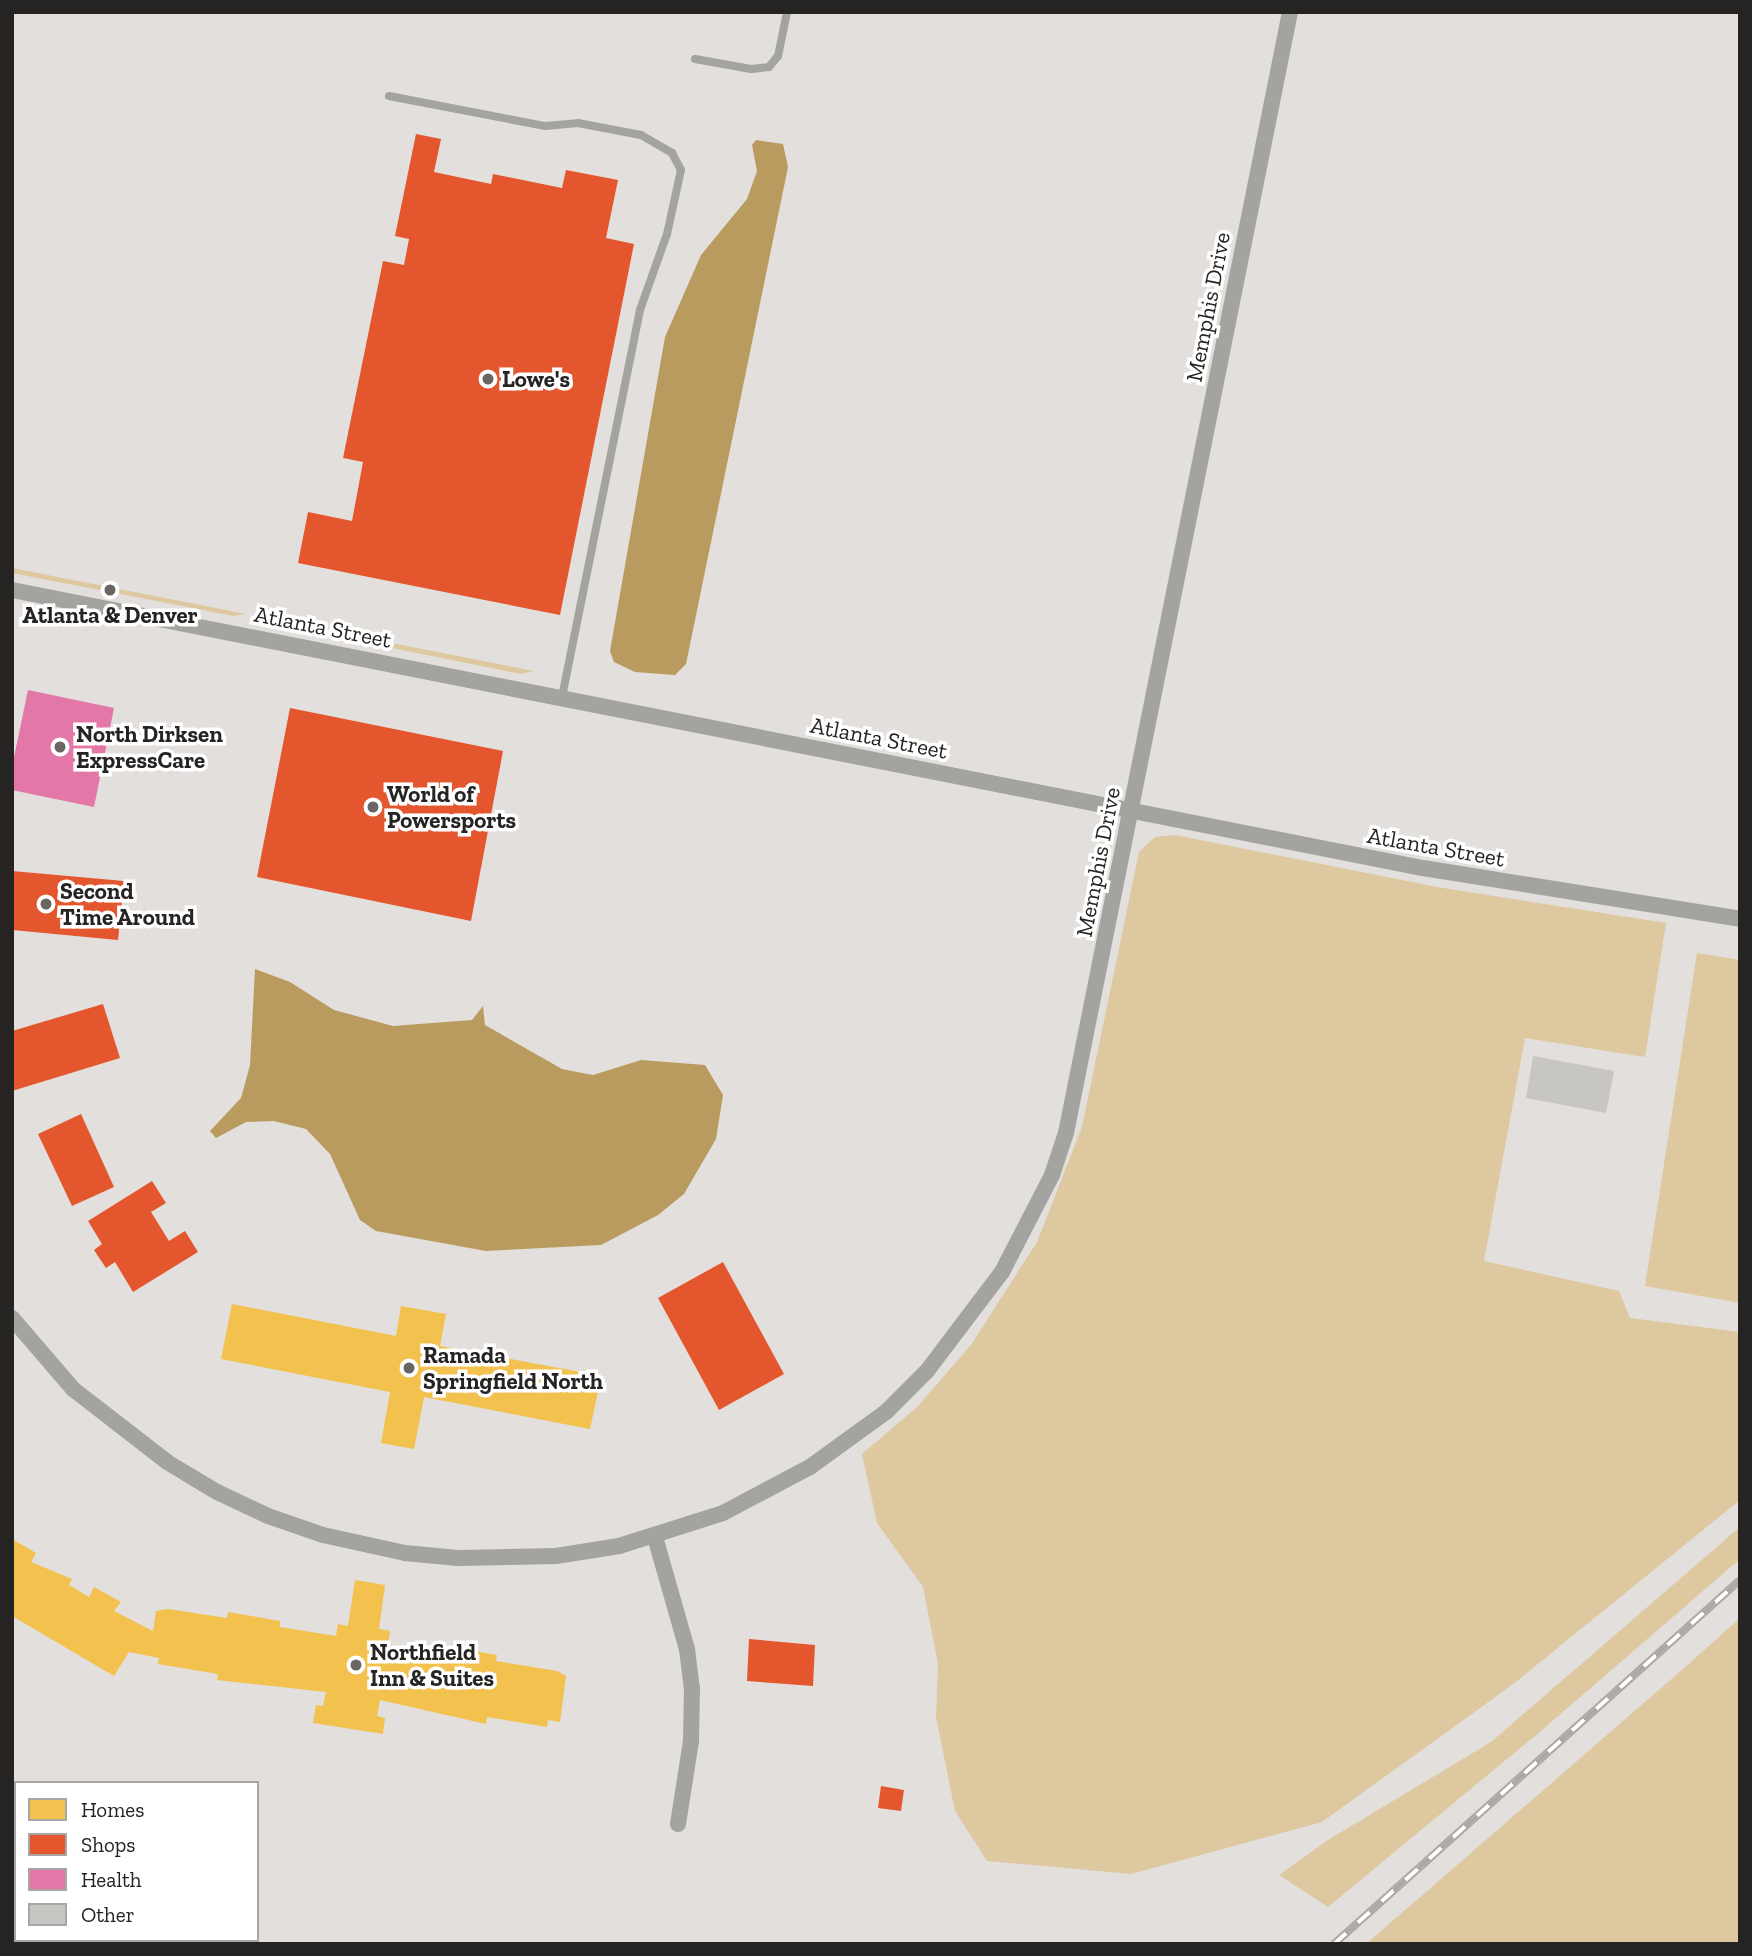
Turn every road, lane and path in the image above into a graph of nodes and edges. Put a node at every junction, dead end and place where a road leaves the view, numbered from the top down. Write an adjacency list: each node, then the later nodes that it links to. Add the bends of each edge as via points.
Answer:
1 (786, 12): 3 (lane, via 778,56 769,67 751,69)
2 (1290, 12): 7 (street, Memphis Drive)
3 (695, 59)
4 (389, 96): 6 (lane, via 545,126 578,123 641,135 672,153 681,170 667,234 640,310)
5 (12, 590): 6 (street, Atlanta Street)
6 (562, 698): 7 (street, Atlanta Street)
7 (1131, 812): 8 (street, Atlanta Street, via 1423,868); 10 (street, Memphis Drive, via 1066,1133 1052,1175 1023,1234 977,1311 927,1371 850,1439 767,1492)
8 (1740, 919)
9 (12, 1318): 10 (street, Memphis Drive, via 73,1389 167,1462 217,1492 299,1527 377,1548 458,1558 556,1556)
10 (655, 1537): 11 (street, via 687,1649 692,1688 691,1741)
11 (678, 1824)

